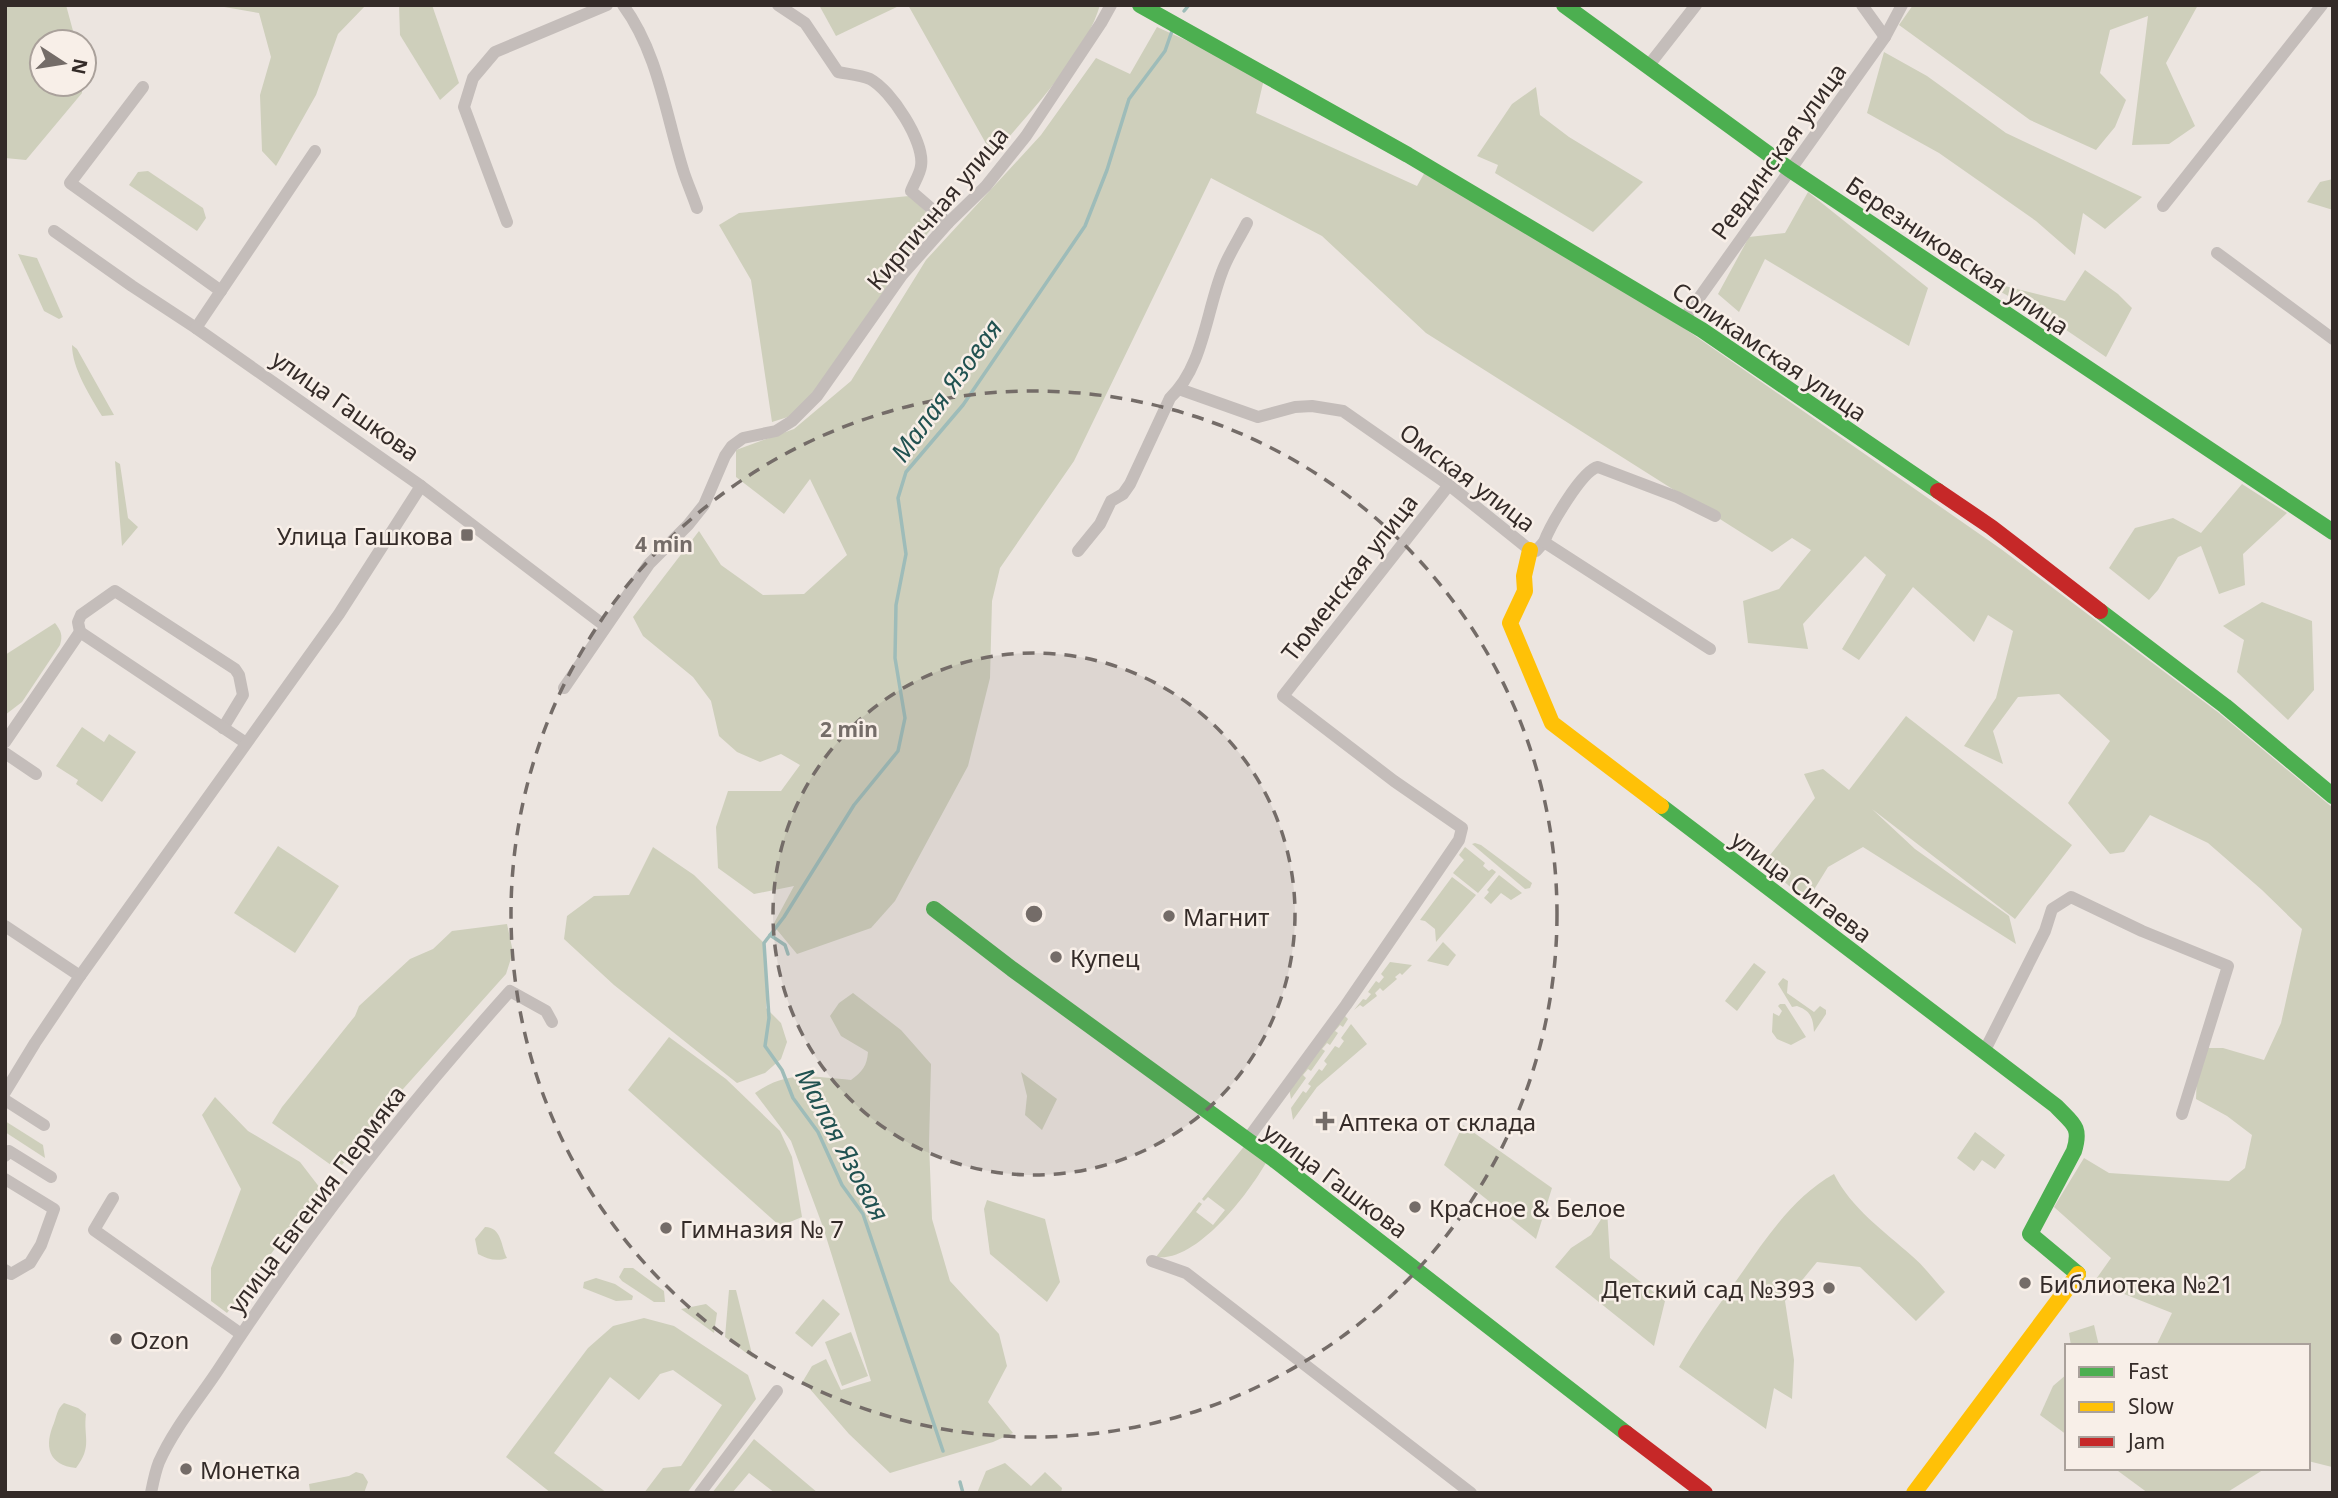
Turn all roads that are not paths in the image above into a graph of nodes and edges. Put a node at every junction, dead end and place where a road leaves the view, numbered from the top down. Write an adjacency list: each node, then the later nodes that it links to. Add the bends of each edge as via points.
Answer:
1 (607, 5): 18 (street, via 495,52 473,78 464,107)
2 (623, 5): 17 (street, via 637,24 662,92)
3 (778, 5): 19 (street, via 805,23 838,72 870,79 890,97 920,148 921,166 911,191)
4 (1111, 5): 19 (street, Кирпичная улица, via 1026,136 986,186)
5 (1140, 5): 24 (street, Соликамская улица)
6 (1564, 5): 12 (street, Березниковская улица)
7 (1696, 5): 12 (street)
8 (1862, 5): 11 (street)
9 (1902, 5): 11 (street, Ревдинская улица)
10 (2322, 5): 16 (street)
11 (1885, 37): 15 (street, Ревдинская улица)
12 (1648, 65): 15 (street, Березниковская улица)
13 (143, 87): 23 (street, via 70,183)
14 (315, 151): 23 (street)
15 (1789, 169): 24 (street, Ревдинская улица); 31 (street, Березниковская улица)
16 (2163, 206)
17 (697, 208)
18 (507, 222)
19 (948, 223): 34 (street, Кирпичная улица, via 902,275 817,396 776,431 743,438 732,446 704,505 649,564)
20 (1247, 223): 27 (street, via 1222,270 1193,364)
21 (54, 231): 25 (street, улица Гашкова)
22 (2217, 253): 26 (street)
23 (221, 291): 25 (street)
24 (1684, 319): 43 (street, Соликамская улица, via 1991,527 2225,705)
25 (196, 328): 29 (street, улица Гашкова)
26 (2333, 339)
27 (1179, 389): 28 (street, Омская улица, via 1258,417 1295,407 1343,411); 33 (street, via 1170,398 1130,484 1111,501)
28 (1449, 485): 32 (street, Омская улица); 53 (street, Тюменская улица, via 1283,696 1462,828 1459,840)
29 (421, 486): 34 (street, улица Гашкова); 40 (street, via 339,614)
30 (1715, 516): 32 (street, via 1677,496 1598,467 1587,472)
31 (2333, 533)
32 (1537, 546): 36 (street, Омская улица); 48 (street, улица Сигаева, via 1524,576 1525,591 1510,623 1552,723)
33 (1078, 551)
34 (605, 626): 37 (street)
35 (80, 632): 38 (street); 38 (street, via 81,615 116,591 235,669 243,695); 39 (street)
36 (1710, 649)
37 (564, 688)
38 (223, 728): 40 (street)
39 (5, 742)
40 (246, 743): 46 (street)
41 (5, 753): 42 (street)
42 (36, 774)
43 (2333, 796)
44 (934, 909): 53 (street, улица Гашкова)
45 (5, 926): 46 (street)
46 (80, 976): 49 (street)
47 (552, 1021): 60 (street, улица Евгения Пермяка, via 546,1011 509,991 405,1114)
48 (1984, 1052): 51 (street, via 2052,909 2071,897 2228,966); 66 (street, улица Сигаева, via 2077,1128 2074,1151 2030,1234 2078,1274)
49 (5, 1092)
50 (5, 1100): 52 (street)
51 (2182, 1114)
52 (44, 1125)
53 (1247, 1139): 65 (street, улица Гашкова)
54 (5, 1156): 55 (street, via 9,1151)
55 (51, 1177)
56 (5, 1179): 59 (street, via 54,1209 30,1263 11,1274)
57 (113, 1198): 60 (street, via 94,1230)
58 (1152, 1261): 64 (street, via 1186,1273)
59 (5, 1270)
60 (241, 1334): 62 (street, улица Евгения Пермяка, via 175,1432 158,1464)
61 (777, 1391): 63 (street)
62 (151, 1493)
63 (699, 1493)
64 (1471, 1493)
65 (1705, 1493)
66 (1914, 1493)

